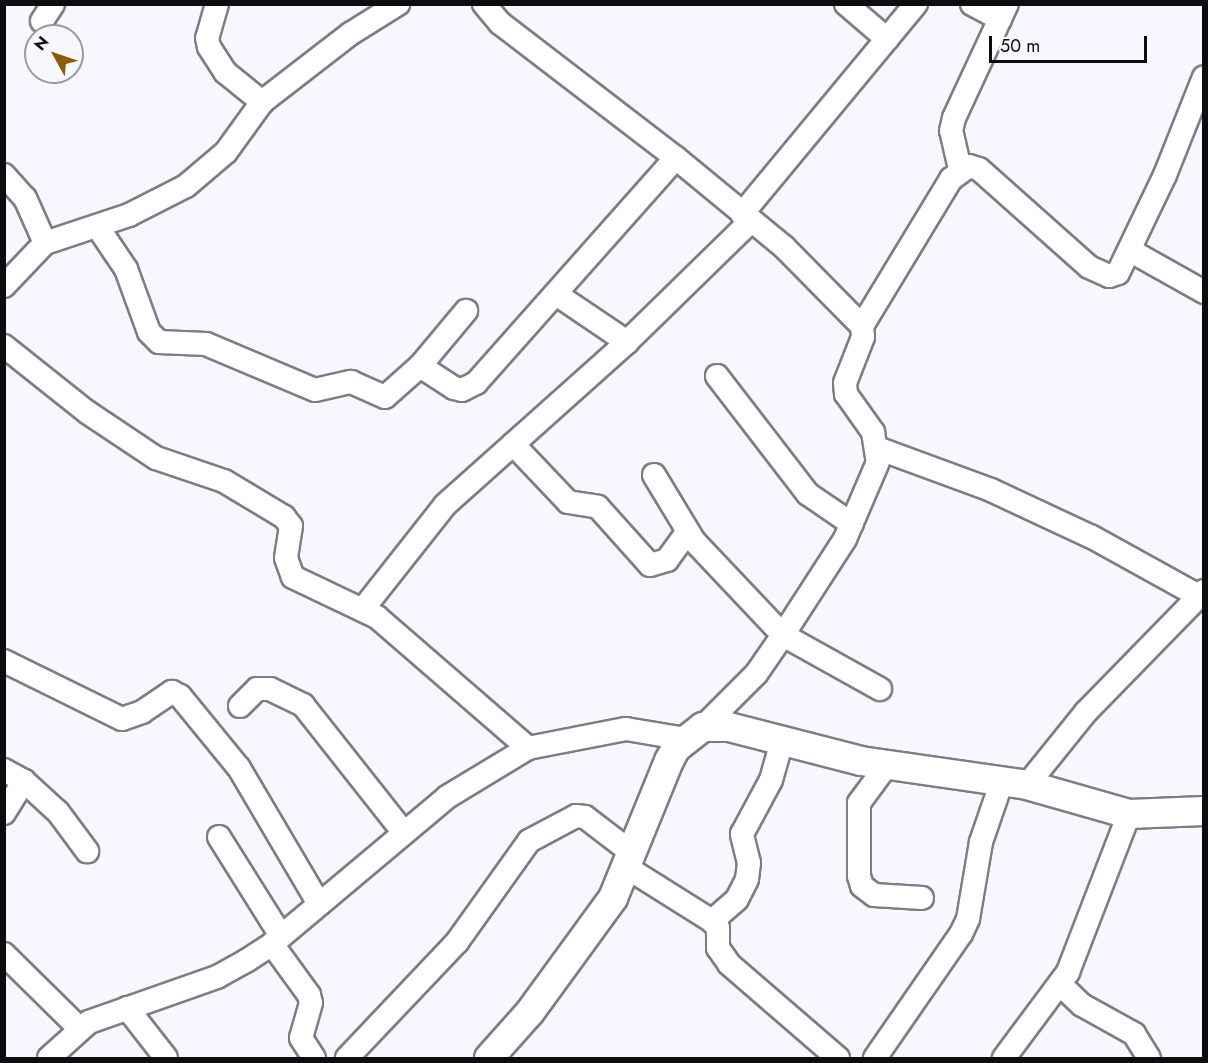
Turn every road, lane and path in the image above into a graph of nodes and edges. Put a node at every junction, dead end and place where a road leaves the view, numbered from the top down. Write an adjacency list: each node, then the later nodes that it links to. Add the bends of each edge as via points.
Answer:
1 (217, 4): 10 (street, via 207,38 209,47 225,72)
2 (398, 4): 10 (street, via 350,34)
3 (484, 4): 11 (street, via 500,23)
4 (846, 4): 8 (street)
5 (916, 4): 8 (street)
6 (972, 4): 7 (street)
7 (1004, 12): 12 (street, via 954,118 951,131)
8 (887, 39): 14 (street)
9 (1203, 77): 17 (street)
10 (262, 102): 15 (street, via 226,152 186,186)
11 (676, 158): 14 (street); 20 (street)
12 (960, 169): 17 (street, via 979,169 1100,274 1118,273); 22 (street)
13 (4, 175): 16 (street, via 25,198)
14 (746, 218): 22 (street, via 815,277); 23 (street)
15 (97, 226): 16 (street); 25 (street, via 126,269 149,332 159,342 206,344 315,390 351,382 385,397)
16 (45, 243): 18 (street)
17 (1131, 251): 19 (street)
18 (4, 286)
19 (1203, 292)
20 (556, 294): 23 (street); 25 (street, via 476,383 462,390 454,388)
21 (466, 310): 25 (street)
22 (862, 326): 28 (street, via 863,337 845,383 846,394 873,432)
23 (627, 342): 27 (street)
24 (4, 346): 33 (street, via 87,412 156,458 224,481 284,517 291,526 286,558 293,577)
25 (420, 366)
26 (717, 376): 30 (street, via 808,494)
27 (513, 444): 31 (street, via 568,502 597,507 650,565 667,560); 33 (street, via 429,521)
28 (878, 448): 30 (street, via 878,462); 32 (street, via 1002,495)
29 (654, 475): 31 (street)
30 (852, 524): 34 (street)
31 (687, 532): 34 (street)
32 (1201, 593): 43 (street)
33 (363, 609): 40 (street, via 396,632)
34 (783, 635): 36 (street); 38 (street, via 756,674)
35 (4, 661): 52 (street, via 122,719 142,712 172,692 180,696 238,768)
36 (880, 688)
37 (240, 706): 47 (street, via 257,689 270,689 303,705)
38 (695, 733): 39 (street, via 729,727); 40 (street, via 626,729); 50 (street, via 669,761)
39 (782, 741): 41 (street); 53 (street, via 771,780 742,834 749,863 747,879 737,898)
40 (528, 748): 47 (street, via 460,787)
41 (887, 765): 43 (street); 51 (street, via 859,803 859,876 862,886 874,895)
42 (14, 775): 45 (street); 49 (street, via 58,812)
43 (1014, 784): 46 (street); 65 (street, via 981,842 968,919)
44 (1203, 811): 46 (street)
45 (4, 813)
46 (1129, 814): 56 (street)
47 (404, 833): 52 (street)
48 (219, 837): 54 (street)
49 (87, 851)
50 (628, 859): 53 (street); 62 (street, via 585,816 576,816 529,841 457,942); 63 (street, via 613,898 530,1012)
51 (922, 898)
52 (319, 904): 54 (street)
53 (712, 921): 64 (street, via 718,928 718,948 729,964)
54 (277, 940): 57 (street, via 217,977); 61 (street, via 309,995 311,1003 301,1038)
55 (4, 954): 58 (street)
56 (1061, 985): 66 (street); 67 (street, via 1082,1005 1134,1034)
57 (127, 1008): 58 (street); 60 (street)
58 (79, 1028): 59 (street)
59 (49, 1059)
60 (166, 1059)
61 (314, 1059)
62 (347, 1059)
63 (489, 1059)
64 (838, 1059)
65 (875, 1059)
66 (1004, 1059)
67 (1149, 1059)

